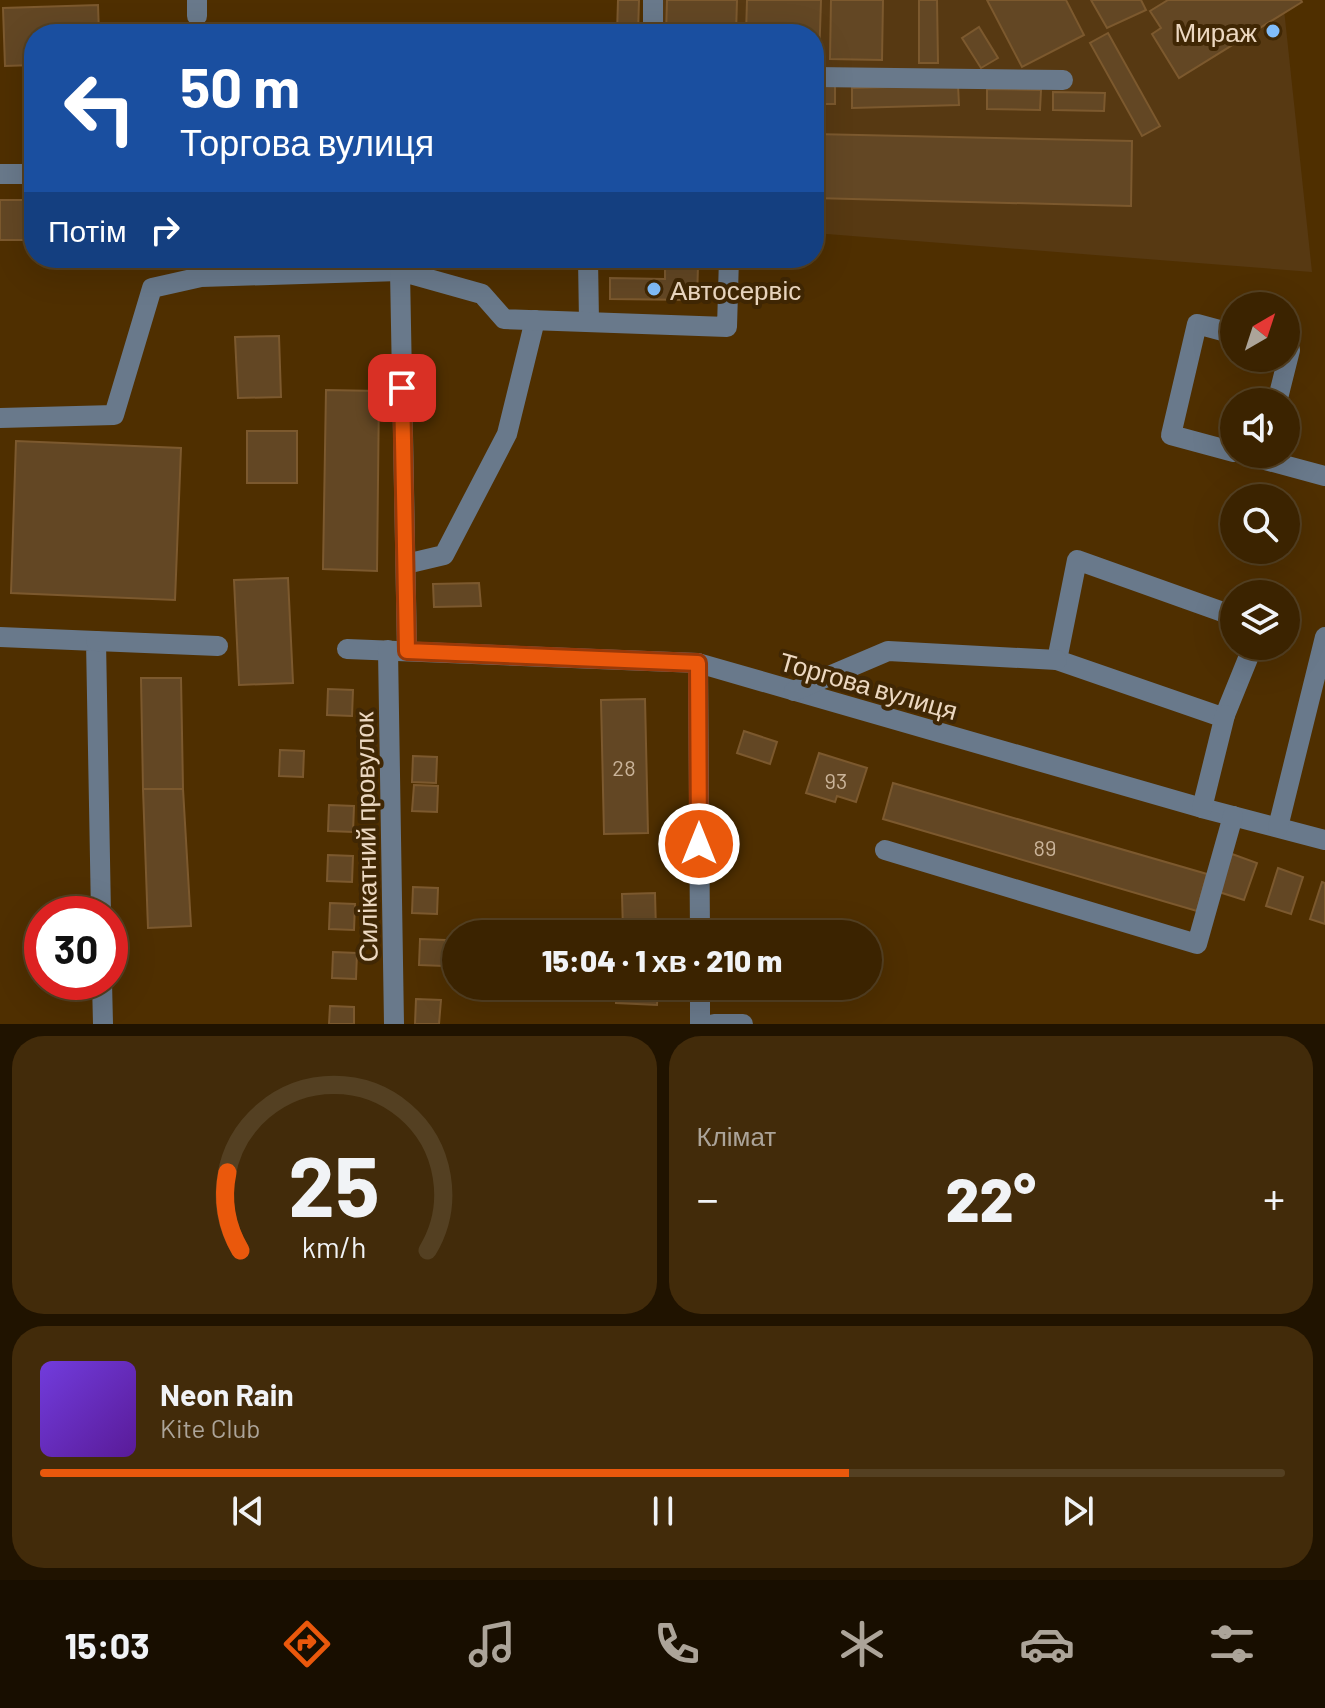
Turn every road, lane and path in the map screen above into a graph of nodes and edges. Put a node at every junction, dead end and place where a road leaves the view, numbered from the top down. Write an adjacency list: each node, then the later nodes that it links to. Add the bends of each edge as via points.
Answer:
1 (653, 0): 2 (street)
2 (653, 24)
3 (824, 77): 4 (street)
4 (1063, 80)
5 (0, 174): 6 (street)
6 (24, 174)
7 (588, 268): 11 (street)
8 (729, 268): 11 (street, via 727,327)
9 (400, 271): 10 (street, via 482,294 504,319); 13 (street, via 201,277 152,288 114,415); 17 (street, Силікатний провулок)
10 (535, 320): 11 (street); 17 (street, via 507,434 444,555)
11 (589, 322)
12 (1220, 330): 14 (street, via 1197,324 1171,435)
13 (0, 418)
14 (1220, 448)
15 (1300, 468): 16 (street)
16 (1325, 476)
17 (406, 564): 24 (street, Силікатний провулок)
18 (1220, 611): 25 (street, via 1077,560)
19 (0, 637): 21 (street)
20 (1325, 637): 32 (street)
21 (96, 641): 22 (street); 35 (street)
22 (218, 646)
23 (347, 649): 24 (street, Торгова вулиця)
24 (398, 650): 27 (street, Торгова вулиця); 40 (street, Силікатний провулок)
25 (1057, 660): 28 (street, via 888,651); 29 (street)
26 (1247, 660): 29 (street)
27 (698, 663): 28 (street, Торгова вулиця); 36 (street)
28 (794, 691): 30 (street, Торгова вулиця)
29 (1225, 715): 30 (street)
30 (1202, 808): 31 (street, Торгова вулиця)
31 (1233, 816): 32 (street, Торгова вулиця); 34 (street, via 1197,944)
32 (1278, 827): 33 (street, Торгова вулиця)
33 (1325, 840)
34 (885, 850)
35 (101, 896)
36 (700, 920)
37 (102, 1000): 39 (street)
38 (700, 1000): 41 (street)
39 (103, 1024)
40 (394, 1024)
41 (700, 1024)
42 (714, 1024): 43 (street)
43 (743, 1024)

